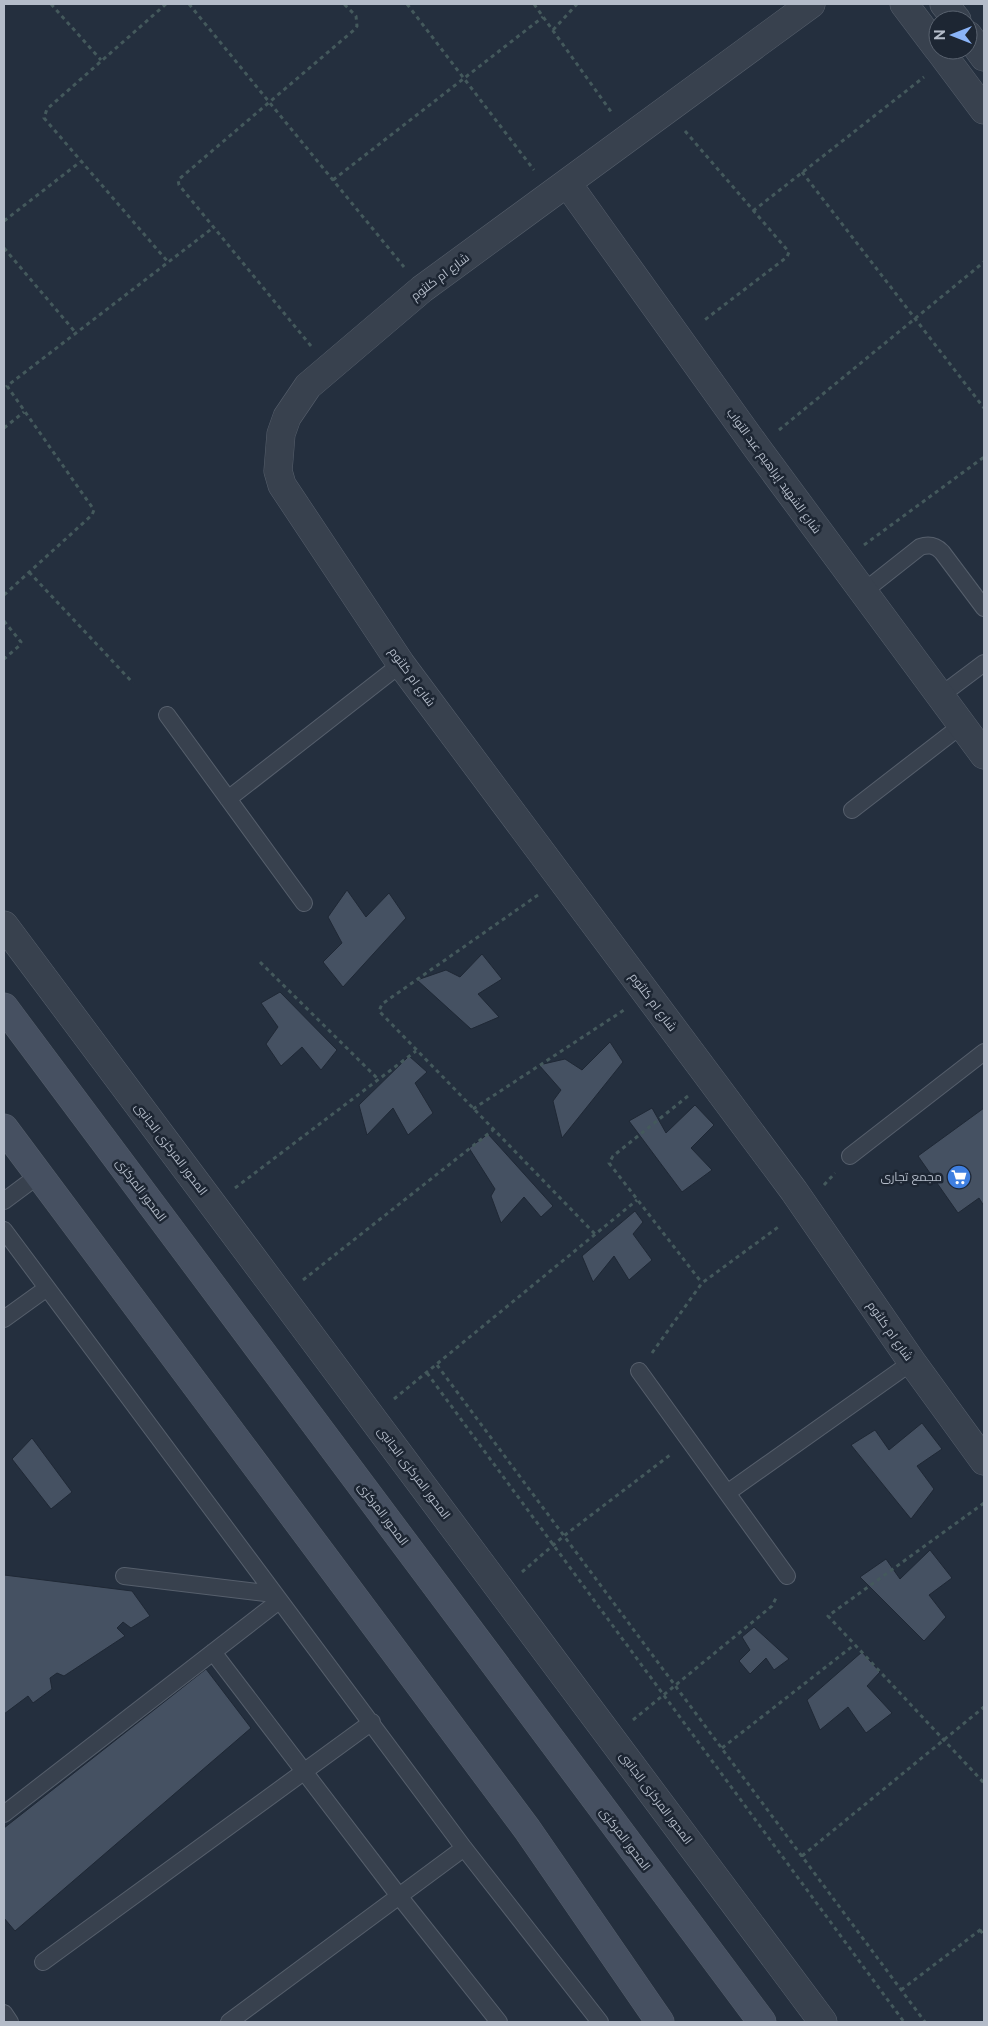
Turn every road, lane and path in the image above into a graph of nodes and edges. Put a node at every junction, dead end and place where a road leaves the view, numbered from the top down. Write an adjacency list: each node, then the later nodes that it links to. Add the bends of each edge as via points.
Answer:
1 (51, 4): 13 (path)
2 (166, 4): 13 (path)
3 (189, 4): 17 (path)
4 (344, 4): 17 (path, via 356,16 357,26)
5 (407, 4): 16 (path)
6 (534, 4): 10 (path)
7 (577, 4): 11 (path)
8 (811, 4): 18 (street, شارع ام كلثوم)
9 (904, 4): 12 (street)
10 (543, 16): 11 (path); 16 (path)
11 (553, 30): 20 (path)
12 (928, 36)
13 (101, 60): 21 (path, via 44,113 46,122)
14 (933, 60): 22 (path)
15 (946, 60): 19 (street)
16 (464, 78): 23 (path); 24 (path)
17 (270, 102): 23 (path); 27 (path, via 178,180)
18 (666, 110): 20 (street, شارع ام كلثوم); 25 (path)
19 (984, 110)
20 (630, 137): 24 (street, شارع ام كلثوم)
21 (80, 162): 26 (path); 29 (path)
22 (802, 172): 25 (path); 32 (path)
23 (333, 180): 31 (path)
24 (559, 188): 31 (street, شارع ام كلثوم); 34 (street, شارع الشهيد إبراهيم عبد التواب)
25 (754, 211): 34 (path, via 788,250 787,257)
26 (4, 221)
27 (214, 227): 29 (path); 35 (path)
28 (4, 248): 33 (path)
29 (168, 262): 33 (path)
30 (984, 262): 32 (path)
31 (422, 289): 35 (street, شارع ام كلثوم)
32 (916, 318): 36 (path); 39 (path)
33 (76, 333): 37 (path, via 7,386)
34 (678, 340): 39 (street, شارع الشهيد إبراهيم عبد التواب)
35 (329, 368): 49 (street, شارع ام كلثوم, via 308,386 287,417 281,434 278,471 282,486)
36 (984, 408)
37 (24, 412): 38 (path); 42 (path, via 94,510)
38 (4, 428)
39 (757, 448): 41 (street, شارع الشهيد إبراهيم عبد التواب)
40 (984, 457): 41 (path)
41 (841, 562): 43 (street, شارع الشهيد إبراهيم عبد التواب)
42 (29, 572): 44 (path); 50 (path)
43 (863, 592): 45 (lane, via 927,544 942,552); 51 (street, شارع الشهيد إبراهيم عبد التواب)
44 (4, 594)
45 (984, 608)
46 (4, 621): 47 (path, via 21,642)
47 (4, 660)
48 (984, 663): 51 (lane)
49 (401, 664): 55 (lane); 57 (street, شارع ام كلثوم)
50 (133, 683)
51 (940, 696): 53 (street, شارع الشهيد إبراهيم عبد التواب)
52 (166, 715): 55 (lane)
53 (962, 725): 54 (street, شارع الشهيد إبراهيم عبد التواب); 56 (lane)
54 (984, 755)
55 (228, 800): 58 (lane)
56 (852, 810)
57 (561, 878): 61 (street, شارع ام كلثوم); 63 (path, via 382,1004 381,1015)
58 (304, 903)
59 (4, 925): 74 (street, المحور المركزى الجانبى)
60 (260, 962): 66 (path)
61 (647, 995): 65 (street, شارع ام كلثوم); 67 (path)
62 (4, 1006): 123 (main road, المحور المركزى)
63 (416, 1051): 66 (path); 67 (path)
64 (984, 1052): 70 (lane)
65 (710, 1079): 72 (path, via 610,1159 611,1167); 75 (street, شارع ام كلثوم)
66 (379, 1080): 74 (path)
67 (473, 1109): 69 (path)
68 (4, 1128): 71 (main road)
69 (493, 1130): 77 (path); 80 (path)
70 (850, 1156): 75 (path)
71 (38, 1175): 73 (lane); 122 (main road, via 526,1829)
72 (637, 1200): 77 (path); 78 (path)
73 (4, 1201)
74 (213, 1205): 80 (street, المحور المركزى الجانبى)
75 (805, 1207): 78 (path); 82 (street, شارع ام كلثوم)
76 (4, 1230): 79 (lane)
77 (595, 1234): 83 (path)
78 (702, 1283): 84 (path)
79 (47, 1288): 81 (lane); 96 (lane)
80 (282, 1297): 86 (street, المحور المركزى الجانبى)
81 (4, 1319)
82 (912, 1362): 88 (street, شارع ام كلثوم); 89 (lane)
83 (437, 1365): 85 (path); 91 (path)
84 (639, 1371): 87 (lane)
85 (427, 1373): 86 (path); 92 (path)
86 (372, 1418): 95 (street, المحور المركزى الجانبى)
87 (689, 1441): 89 (lane); 91 (path)
88 (984, 1462)
89 (727, 1493): 94 (lane)
90 (984, 1503): 97 (path, via 829,1614 829,1618)
91 (565, 1535): 92 (path); 99 (path)
92 (553, 1545): 95 (path); 100 (path)
93 (124, 1576): 96 (lane)
94 (787, 1576): 99 (path, via 772,1606)
95 (501, 1590): 103 (street, المحور المركزى الجانبى)
96 (276, 1597): 98 (lane); 102 (lane)
97 (854, 1644): 104 (path); 105 (path)
98 (213, 1652): 106 (lane); 108 (lane)
99 (676, 1686): 100 (path); 105 (path)
100 (664, 1696): 103 (path); 125 (path)
101 (984, 1707): 104 (path)
102 (372, 1722): 106 (lane); 109 (lane)
103 (611, 1738): 124 (street, المحور المركزى الجانبى)
104 (944, 1740): 107 (path); 110 (path)
105 (722, 1748): 110 (path)
106 (304, 1772): 111 (lane); 115 (lane)
107 (984, 1783)
108 (4, 1814)
109 (464, 1848): 111 (lane); 118 (lane)
110 (802, 1856): 116 (path)
111 (398, 1896): 120 (lane); 121 (lane)
112 (984, 1927): 113 (path)
113 (980, 1930): 114 (path); 116 (path)
114 (984, 1935)
115 (43, 1962)
116 (901, 1990): 126 (path)
117 (4, 2013): 119 (lane)
118 (596, 2021)
119 (10, 2022)
120 (229, 2022)
121 (499, 2022)
122 (660, 2022)
123 (762, 2022)
124 (823, 2022)
125 (904, 2022)
126 (925, 2022)

